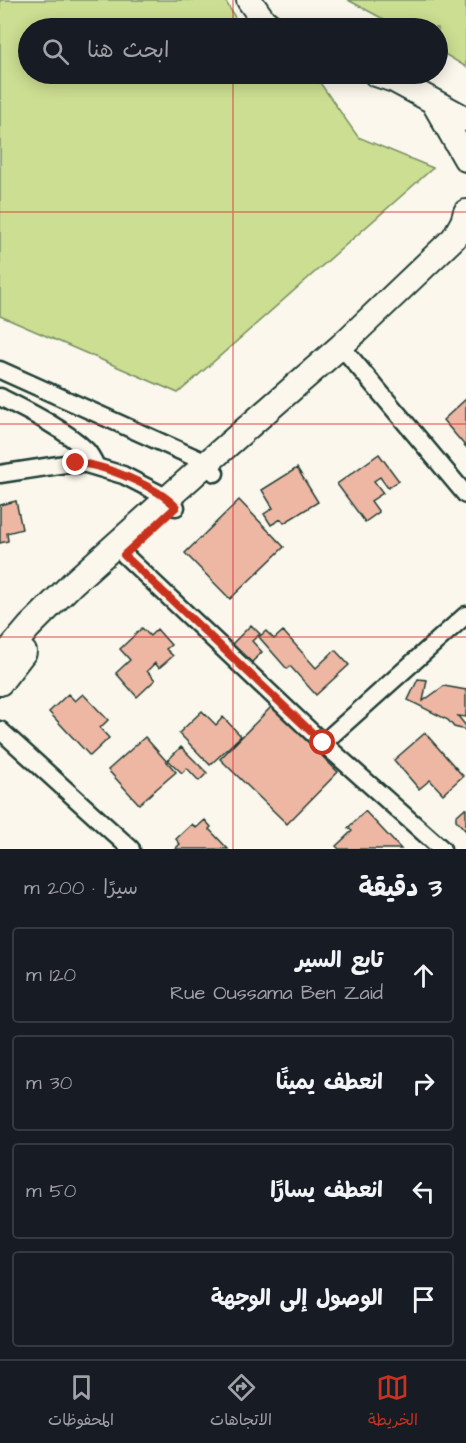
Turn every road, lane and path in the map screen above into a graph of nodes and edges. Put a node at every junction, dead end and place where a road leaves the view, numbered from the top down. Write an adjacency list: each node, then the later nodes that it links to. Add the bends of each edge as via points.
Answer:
1 (249, 0): 2 (street)
2 (262, 18)
3 (401, 84): 4 (street)
4 (434, 103): 5 (street); 6 (street)
5 (466, 120)
6 (466, 159)
7 (466, 212): 9 (street, via 454,238)
8 (466, 245): 9 (street)
9 (345, 350): 13 (street); 15 (street)
10 (0, 370): 13 (street)
11 (0, 397): 12 (street, via 74,440)
12 (96, 466): 14 (street, via 65,464); 16 (street, via 123,475)
13 (211, 468): 16 (street)
14 (0, 474)
15 (466, 495)
16 (172, 503): 17 (street)
17 (120, 550): 19 (street, via 51,604); 20 (street); 22 (street)
18 (462, 625): 22 (street)
19 (0, 661)
20 (0, 683)
21 (0, 730): 23 (street)
22 (323, 743): 24 (street)
23 (131, 849)
24 (442, 849)

